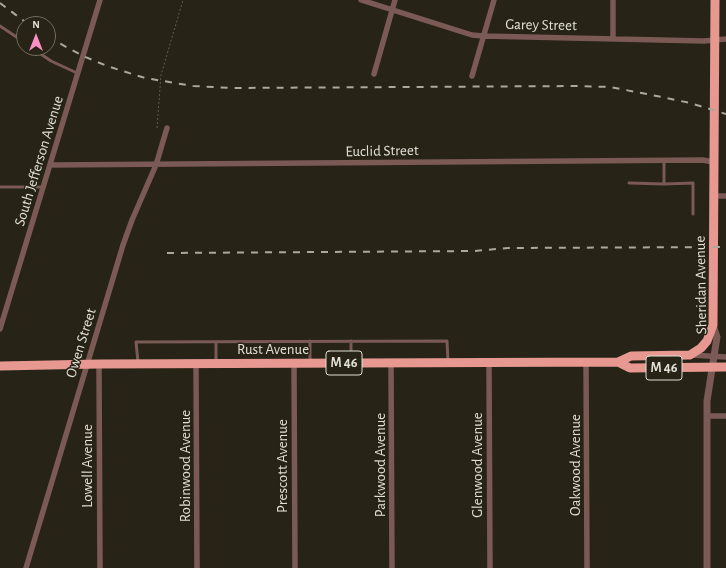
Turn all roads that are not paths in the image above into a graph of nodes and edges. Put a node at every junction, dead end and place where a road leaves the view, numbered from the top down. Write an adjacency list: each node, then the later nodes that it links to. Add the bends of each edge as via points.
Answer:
1 (100, 0): 15 (street, South Jefferson Avenue)
2 (361, 0): 7 (street, Garey Street)
3 (395, 0): 7 (street)
4 (494, 0): 9 (street)
5 (613, 0): 11 (street)
6 (715, 0): 12 (highway, Sheridan Avenue / M 46)
7 (392, 10): 9 (street, Garey Street); 16 (street)
8 (0, 26): 10 (lane)
9 (483, 36): 11 (street, Garey Street); 17 (street)
10 (16, 37)
11 (613, 39): 12 (street, Garey Street)
12 (714, 39): 13 (street, Garey Street); 20 (highway, Sheridan Avenue / M 46)
13 (726, 39)
14 (44, 56): 15 (lane)
15 (78, 73): 21 (street, South Jefferson Avenue)
16 (374, 74)
17 (472, 76)
18 (167, 128): 22 (street, Owen Street)
19 (664, 161): 20 (street, Euclid Street); 22 (street, Euclid Street); 24 (lane)
20 (713, 162): 27 (highway, Sheridan Avenue / M 46)
21 (50, 165): 22 (street, Euclid Street); 26 (street, South Jefferson Avenue)
22 (156, 165): 46 (street, Owen Street, via 132,220)
23 (629, 183): 24 (lane)
24 (664, 184): 29 (lane, via 693,183)
25 (0, 187): 26 (lane)
26 (43, 188): 31 (street, South Jefferson Avenue)
27 (713, 196): 28 (street); 30 (highway, Sheridan Avenue / M 46)
28 (726, 196)
29 (693, 214)
30 (713, 325): 35 (highway, M 46, via 707,341); 36 (street, Sheridan Avenue, via 717,337)
31 (0, 329)
32 (310, 341): 33 (lane); 34 (lane); 42 (lane)
33 (351, 341): 43 (lane); 45 (lane, via 447,341)
34 (216, 342): 48 (lane, via 136,342); 50 (lane)
35 (690, 355): 36 (street, Rust Avenue); 40 (highway, Rust Avenue / M 46, via 631,356)
36 (714, 357): 37 (street, Rust Avenue); 52 (street, Sheridan Avenue)
37 (726, 357)
38 (489, 362): 39 (highway, Rust Avenue / M 46); 45 (highway, Rust Avenue / M 46); 61 (street, Glenwood Avenue)
39 (586, 362): 40 (highway, Rust Avenue / M 46); 62 (street, Oakwood Avenue)
40 (618, 362): 52 (highway, Rust Avenue / M 46, via 630,368)
41 (294, 363): 42 (highway, Rust Avenue / M 46); 50 (highway, Rust Avenue / M 46); 59 (street, Prescott Avenue)
42 (310, 363): 43 (highway, Rust Avenue / M 46)
43 (351, 363): 44 (highway, Rust Avenue / M 46)
44 (392, 363): 45 (highway, Rust Avenue / M 46); 60 (street, Parkwood Avenue)
45 (448, 363)
46 (88, 364): 47 (highway, Rust Avenue / M 46); 51 (highway, Rust Avenue / M 46); 56 (street, Owen Street)
47 (99, 364): 48 (highway, Rust Avenue / M 46); 57 (street, Lowell Avenue)
48 (138, 364): 49 (highway, Rust Avenue / M 46)
49 (196, 364): 50 (highway, Rust Avenue / M 46); 58 (street, Robinwood Avenue)
50 (216, 364)
51 (0, 366)
52 (712, 367): 53 (highway, Rust Avenue / M 46); 54 (street, Sheridan Avenue, via 707,395)
53 (726, 367)
54 (707, 416): 55 (street); 63 (street, Sheridan Avenue)
55 (726, 416)
56 (26, 568)
57 (100, 568)
58 (198, 568)
59 (295, 568)
60 (392, 568)
61 (490, 568)
62 (587, 568)
63 (707, 568)

